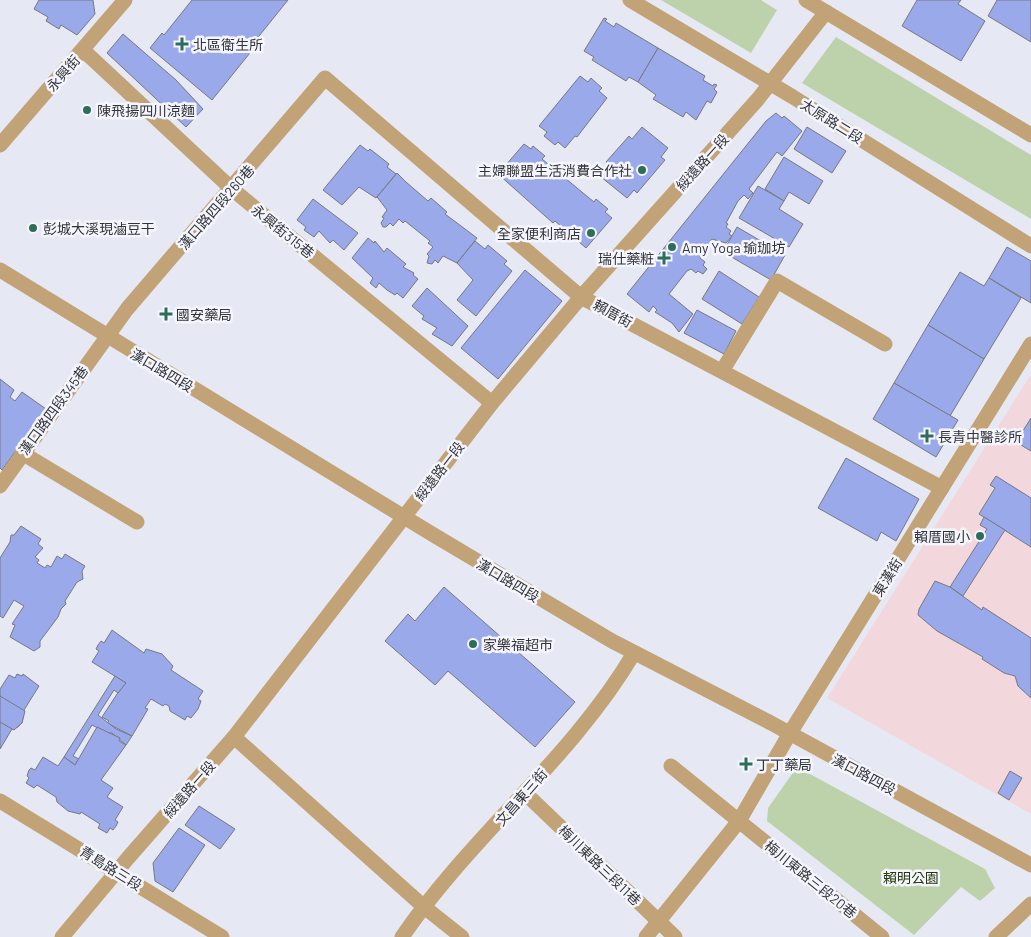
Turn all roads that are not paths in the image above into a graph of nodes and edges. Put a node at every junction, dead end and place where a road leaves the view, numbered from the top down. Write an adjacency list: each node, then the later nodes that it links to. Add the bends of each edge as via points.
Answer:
1 (630, 0): 7 (street, 太原路二段)
2 (806, 0): 4 (street)
3 (121, 1): 5 (street, 永興街)
4 (826, 12): 7 (street, 綏遠路一段); 8 (street)
5 (83, 50): 9 (street, 永興街); 10 (street, 永興街315巷)
6 (325, 78): 10 (street, 漢口路四段260巷); 13 (street, 賴厝街)
7 (771, 84): 11 (street, 太原路二段); 13 (street, 綏遠路一段)
8 (1031, 136)
9 (0, 145)
10 (232, 189): 14 (street, 漢口路四段260巷); 18 (street, 永興街315巷)
11 (1031, 246)
12 (0, 270): 14 (street, 漢口路四段)
13 (581, 297): 17 (street, 賴厝街); 18 (street, 綏遠路一段)
14 (107, 335): 19 (street, 漢口路四段345巷); 22 (street, 漢口路四段)
15 (885, 344): 17 (street, via 777,281)
16 (1031, 344): 21 (street, 東漢街)
17 (722, 371): 21 (street, 賴厝街)
18 (492, 403): 22 (street, 綏遠路一段)
19 (22, 453): 20 (street, 漢口路四段345巷); 23 (street)
20 (0, 486)
21 (942, 488): 25 (street, 東漢街)
22 (404, 516): 24 (street, 漢口路四段); 26 (street, 綏遠路一段)
23 (137, 522)
24 (634, 653): 25 (street, 漢口路四段); 28 (street, 文昌東三街, via 617,682)
25 (790, 733): 30 (street, 東漢街); 31 (street, 漢口路四段)
26 (234, 737): 32 (street, 綏遠路一段); 34 (street)
27 (671, 766): 30 (street, 梅川東路三段20巷)
28 (524, 794): 34 (street, 文昌東三街); 35 (street, 梅川東路三段11巷)
29 (0, 801): 32 (street, 青島路三段)
30 (739, 821): 35 (street); 42 (street, 梅川東路三段20巷)
31 (1031, 865)
32 (116, 872): 36 (street, 綏遠路一段); 37 (street, 青島路三段)
33 (1031, 904): 43 (street)
34 (423, 906): 38 (street, 文昌東三街); 39 (street)
35 (658, 922): 40 (street); 41 (street, 梅川東路三段11巷)
36 (62, 937)
37 (222, 937)
38 (402, 937)
39 (462, 937)
40 (646, 937)
41 (675, 937)
42 (882, 937)
43 (996, 937)

